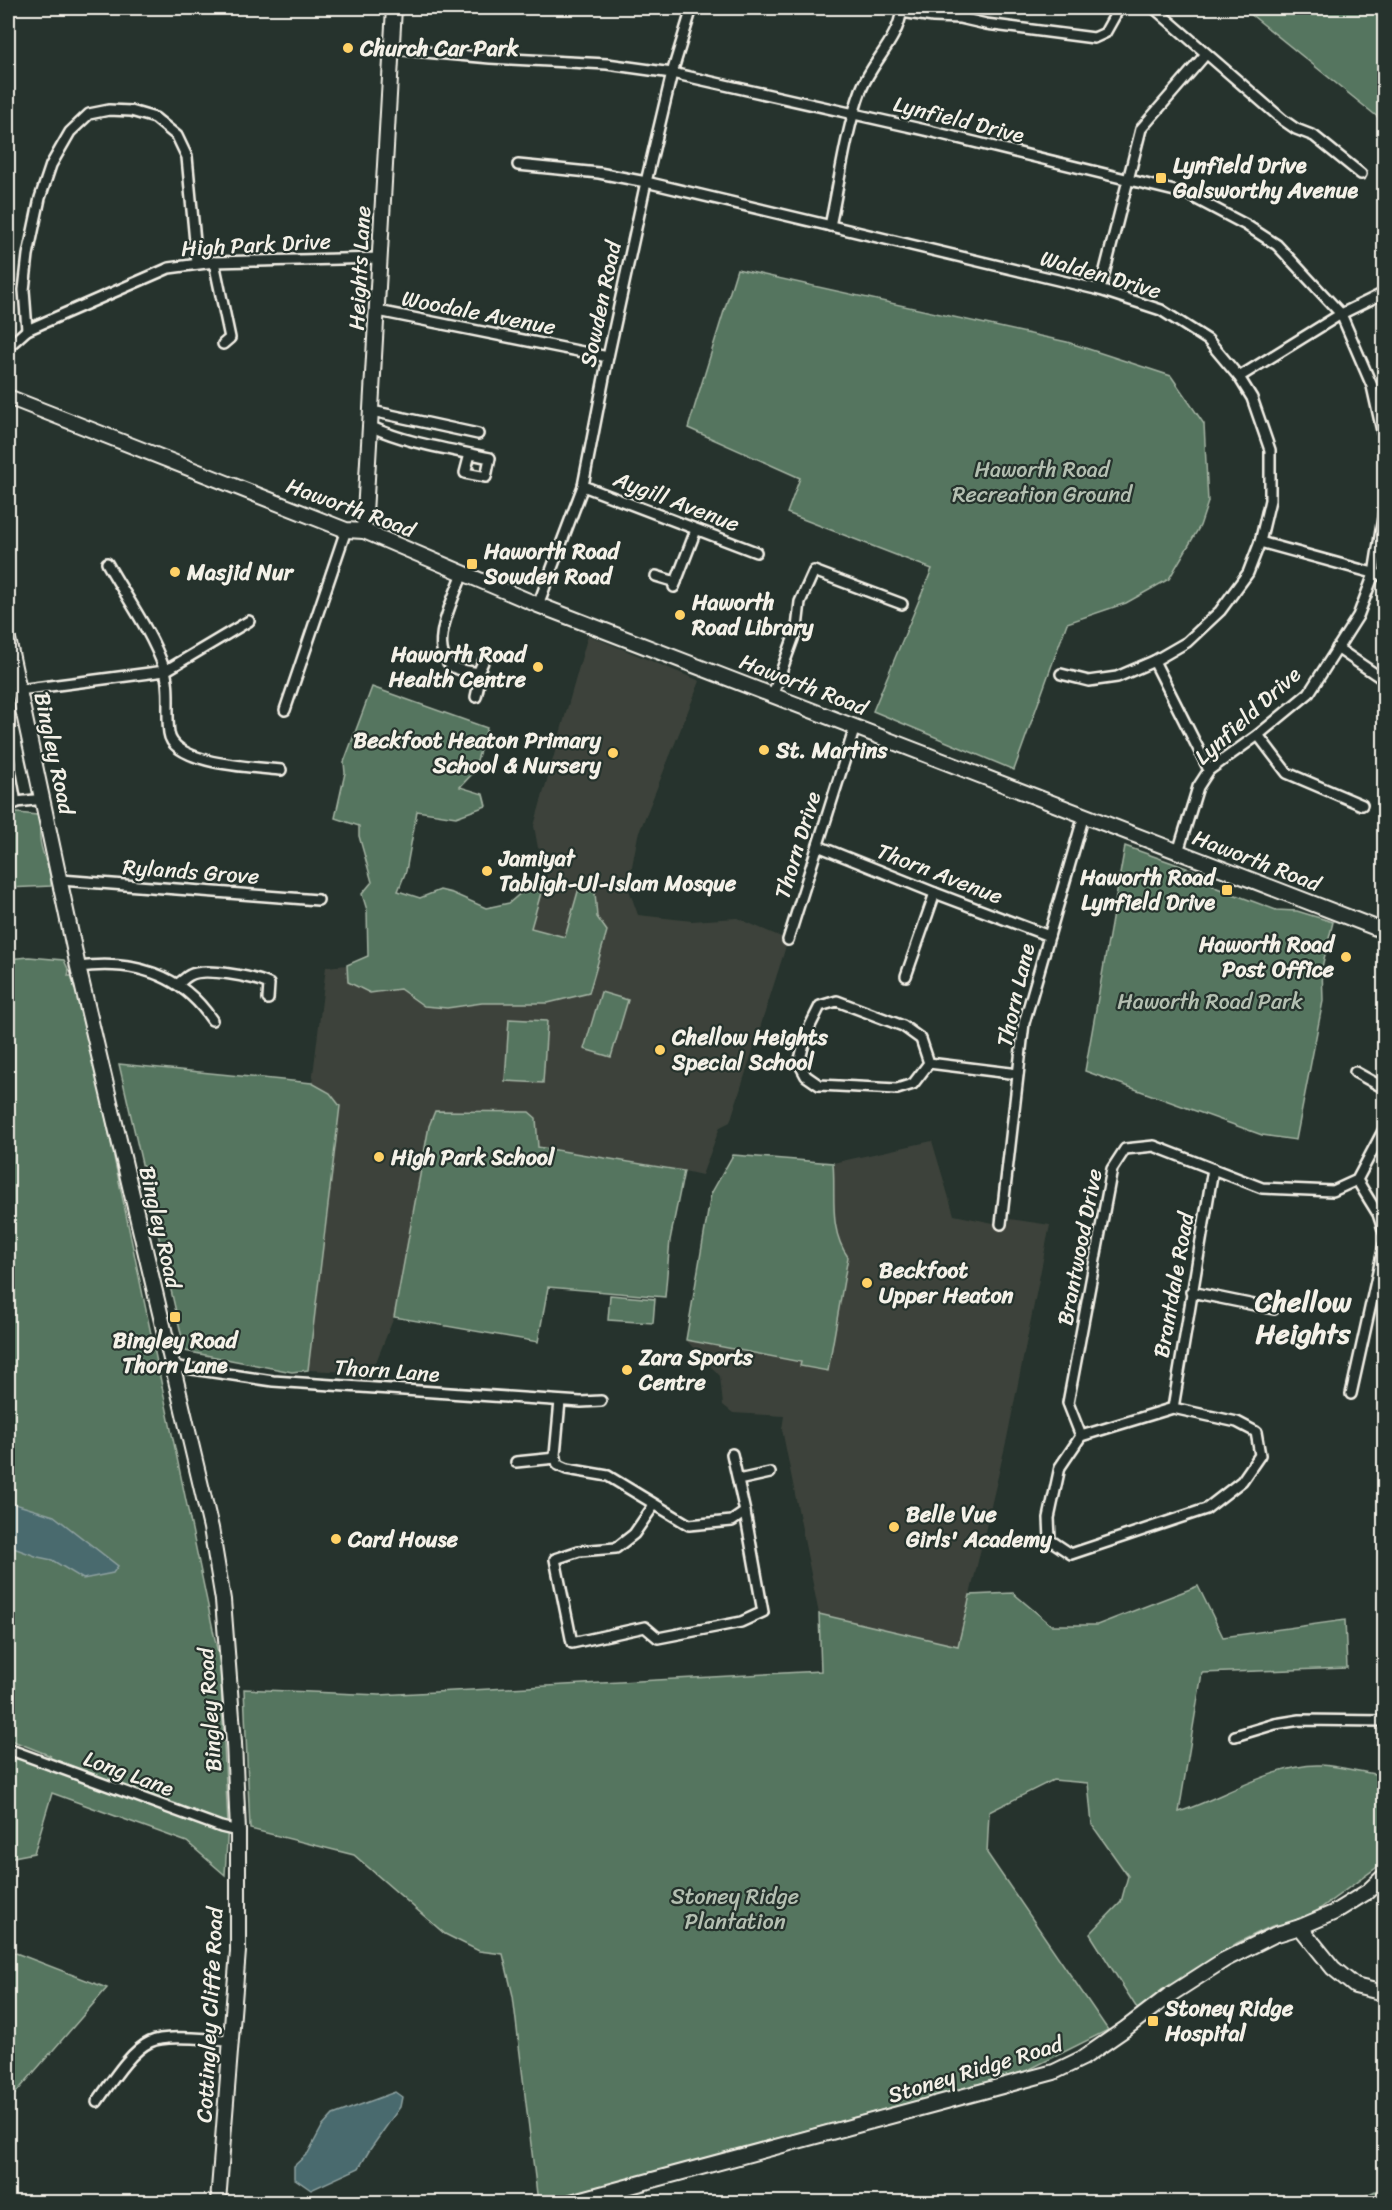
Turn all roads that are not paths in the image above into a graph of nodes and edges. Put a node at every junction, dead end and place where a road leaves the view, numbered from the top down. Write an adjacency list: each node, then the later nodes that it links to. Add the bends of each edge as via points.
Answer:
1 (394, 8): 6 (main road, Heights Lane)
2 (692, 8): 8 (street, Sowden Road)
3 (1119, 8): 5 (street, via 1104,33 1094,38)
4 (1154, 8): 7 (street)
5 (902, 10): 9 (street, via 896,31 861,89)
6 (393, 49): 8 (street, Lynfield Drive, via 607,64); 15 (main road, Heights Lane)
7 (1206, 54): 11 (street, via 1283,120 1314,136); 12 (street, via 1141,129)
8 (672, 73): 9 (street, Lynfield Drive); 13 (street, Sowden Road)
9 (854, 113): 12 (street, Lynfield Drive); 14 (street)
10 (518, 165): 13 (street, Walden Drive)
11 (1361, 174)
12 (1127, 178): 18 (street); 21 (street, Lynfield Drive, via 1187,194 1246,225 1277,245)
13 (646, 182): 14 (street, Walden Drive); 25 (street, Sowden Road)
14 (830, 226): 18 (street, Walden Drive)
15 (381, 258): 16 (street, High Park Drive); 20 (main road, Heights Lane)
16 (214, 262): 17 (street, High Park Drive); 23 (street, via 230,338)
17 (197, 263): 22 (street, High Park Drive, via 169,268); 22 (street, via 187,157 177,136 155,118 131,111 89,114 70,132 60,149 40,198 24,290)
18 (1100, 290): 26 (street, Walden Drive, via 1161,310 1208,340)
19 (1384, 293): 21 (street)
20 (378, 311): 25 (street, Woodale Avenue); 30 (main road, Heights Lane)
21 (1341, 314): 26 (street); 28 (street, Lynfield Drive)
22 (27, 330): 24 (street, High Park Drive)
23 (223, 344)
24 (8, 347)
25 (608, 357): 35 (street, Sowden Road)
26 (1239, 377): 40 (street, Walden Drive, via 1252,398 1270,450 1270,500)
27 (1384, 385): 28 (street)
28 (1372, 386): 33 (street, Lynfield Drive)
29 (8, 398): 37 (main road, Haworth Road)
30 (372, 411): 31 (main road, Heights Lane); 32 (street)
31 (372, 427): 34 (street, via 395,438); 39 (main road, Heights Lane)
32 (478, 434)
33 (1384, 440)
34 (470, 454)
35 (584, 486): 38 (street, Aygill Avenue); 48 (street, Sowden Road)
36 (1384, 511): 44 (street, Lynfield Drive)
37 (346, 530): 39 (main road, Haworth Road); 61 (street)
38 (696, 530): 41 (street, Aygill Avenue); 45 (street, via 675,585)
39 (364, 531): 43 (main road, Haworth Road)
40 (1260, 542): 44 (street); 52 (street, Walden Drive, via 1248,573 1220,611 1187,642)
41 (756, 552)
42 (107, 563): 54 (street)
43 (463, 573): 48 (main road, Haworth Road); 55 (street, via 441,633 441,648 456,669)
44 (1374, 574): 46 (street); 51 (street, Lynfield Drive, via 1358,616)
45 (656, 576)
46 (1384, 576)
47 (902, 604): 59 (street, via 813,571)
48 (538, 605): 59 (main road, Haworth Road)
49 (249, 621): 54 (street)
50 (8, 639): 58 (main road, Bingley Road)
51 (1337, 648): 57 (street); 63 (street, Lynfield Drive, via 1309,693)
52 (1154, 661): 56 (street, Walden Drive, via 1117,677 1089,681); 66 (street)
53 (483, 662): 55 (street)
54 (165, 671): 58 (street); 65 (street, via 169,736 182,751 210,761)
55 (478, 673): 60 (street)
56 (1060, 674)
57 (1384, 680)
58 (19, 690): 67 (main road, Bingley Road)
59 (773, 694): 62 (main road, Haworth Road)
60 (476, 697)
61 (285, 710)
62 (855, 727): 70 (main road, Haworth Road); 71 (street, Thorn Drive)
63 (1258, 735): 66 (street, Lynfield Drive); 69 (street, via 1287,773)
64 (8, 758): 68 (street)
65 (281, 770)
66 (1209, 770): 72 (street, Lynfield Drive, via 1198,787)
67 (43, 799): 68 (street); 73 (main road, Bingley Road)
68 (12, 803)
69 (1362, 805)
70 (1084, 815): 72 (main road, Haworth Road); 77 (street, Thorn Lane)
71 (818, 846): 74 (street, Thorn Avenue); 78 (street, Thorn Drive)
72 (1178, 852): 76 (main road, Haworth Road)
73 (61, 880): 75 (street, Rylands Grove); 79 (main road, Bingley Road)
74 (935, 893): 77 (street, Thorn Avenue); 80 (street)
75 (318, 900)
76 (1384, 931)
77 (1049, 936): 86 (street, Thorn Lane, via 1024,1023)
78 (788, 940)
79 (78, 967): 81 (street, via 105,963 124,966); 96 (main road, Bingley Road)
80 (906, 976)
81 (178, 984): 82 (street, via 191,974 236,975 268,984); 83 (street, via 202,1004)
82 (268, 999)
83 (212, 1020)
84 (929, 1063): 84 (street, via 913,1084 897,1089 819,1085 806,1076 799,1063 807,1032 820,1006 837,1001 903,1026 921,1039); 86 (street)
85 (1355, 1072): 87 (street)
86 (1017, 1074): 91 (street, Thorn Lane)
87 (1384, 1088)
88 (1384, 1130): 90 (street)
89 (1213, 1169): 90 (street, Brantwood Drive, via 1262,1188 1333,1191); 94 (street, Brantdale Road); 101 (street, Brantwood Drive, via 1154,1146 1125,1149 1112,1169 1068,1403)
90 (1357, 1180): 92 (street)
91 (1001, 1224)
92 (1384, 1232)
93 (1384, 1245): 97 (street)
94 (1191, 1292): 95 (street); 100 (street, Brantdale Road)
95 (1274, 1309)
96 (172, 1366): 98 (street, Thorn Lane, via 273,1381); 112 (main road, Bingley Road, via 211,1528 223,1600)
97 (1351, 1394)
98 (560, 1401): 99 (street, Thorn Lane); 103 (street)
99 (601, 1401)
100 (1173, 1408): 101 (street); 101 (street, via 1237,1422 1256,1432 1260,1455 1242,1481 1206,1509 1071,1554 1050,1540 1049,1518 1060,1467)
101 (1081, 1436)
102 (732, 1454): 106 (street)
103 (556, 1458): 104 (street); 107 (street, via 558,1466 608,1476)
104 (516, 1462)
105 (770, 1473): 106 (street)
106 (738, 1480): 108 (street)
107 (654, 1505): 108 (street, via 689,1525 732,1521); 108 (street, via 634,1534 616,1548 579,1551 555,1559 572,1643 645,1627 658,1638 741,1622 763,1612)
108 (745, 1512)
109 (1384, 1721): 110 (street, via 1300,1720)
110 (1235, 1736)
111 (8, 1749): 112 (street, Long Lane)
112 (238, 1831): 116 (main road, Cottingley Cliffe Road, via 238,1951)
113 (1384, 1876): 114 (main road, Stoney Ridge Road, via 1333,1914)
114 (1300, 1927): 115 (main road, via 1333,1968 1355,1986); 119 (main road, Stoney Ridge Road, via 1274,1935 1224,1960 1083,2058 1054,2072)
115 (1384, 1993)
116 (231, 2040): 117 (street, via 172,2038 151,2042 119,2072); 118 (main road, Cottingley Cliffe Road)
117 (97, 2102)
118 (218, 2202)
119 (571, 2202)

